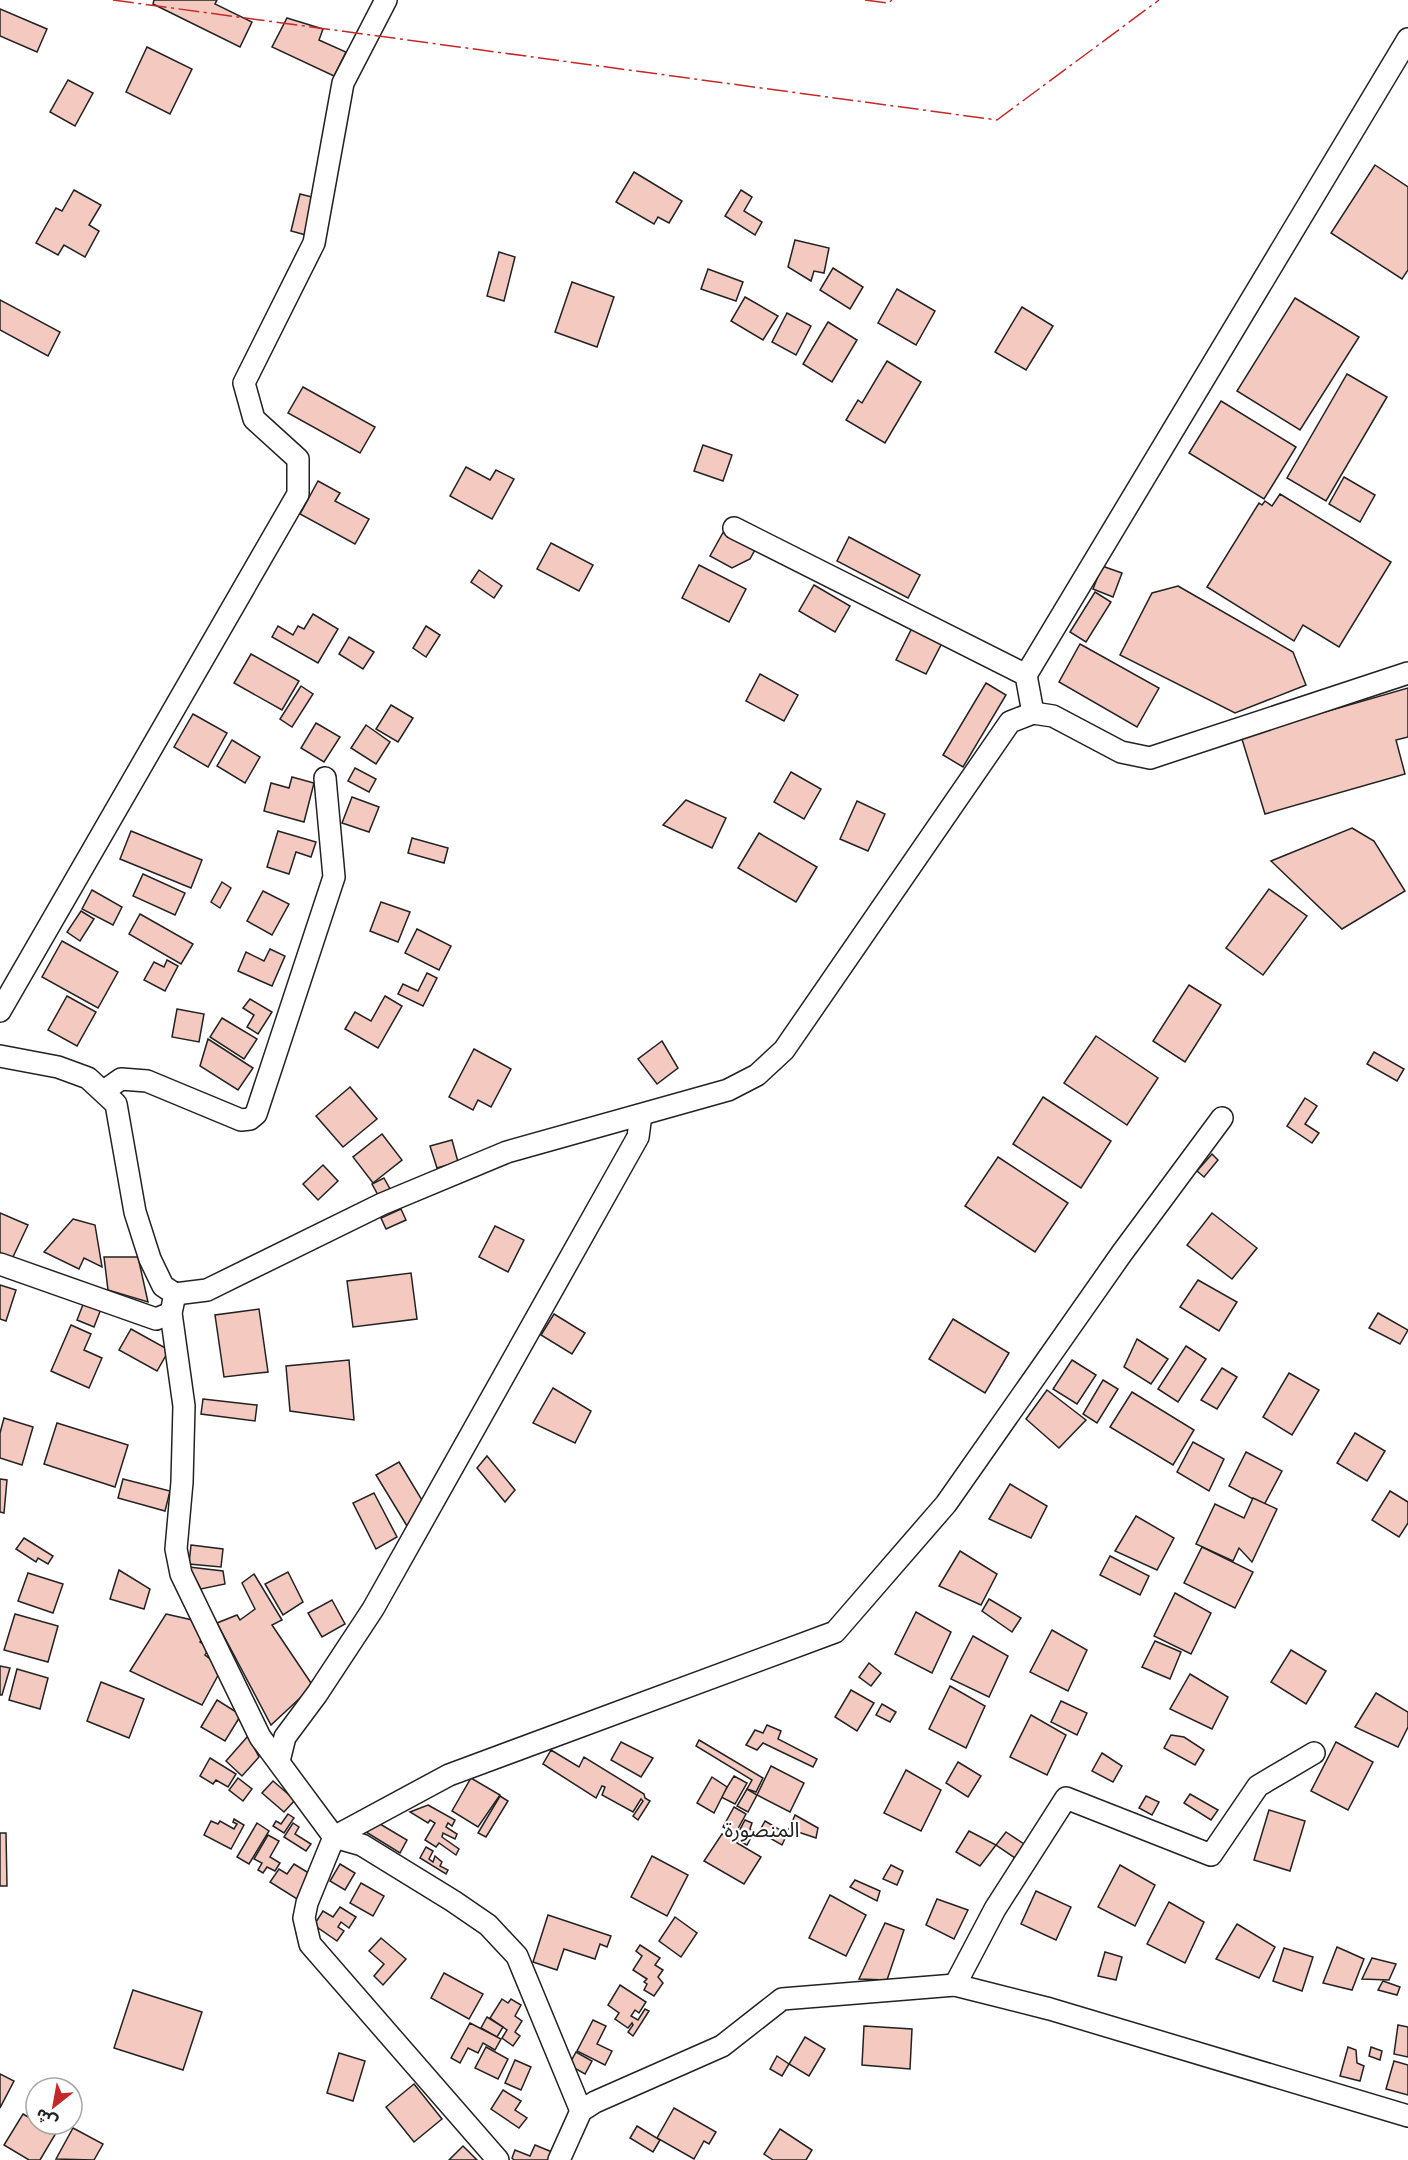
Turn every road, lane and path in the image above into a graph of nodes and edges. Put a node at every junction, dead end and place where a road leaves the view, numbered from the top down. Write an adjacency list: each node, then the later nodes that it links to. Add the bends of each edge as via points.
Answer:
1 (386, 0): 8 (street, via 343,83 314,243 244,382 254,419 298,459 298,494)
2 (1408, 39): 5 (street)
3 (734, 528): 5 (street)
4 (1408, 673): 6 (street, via 1150,758 1121,752 1053,717)
5 (1026, 675): 6 (street)
6 (1033, 713): 11 (street, via 1010,722 784,1050 758,1075 728,1090)
7 (325, 778): 10 (street, via 334,877 256,1114 241,1120 147,1081 121,1079)
8 (0, 1011)
9 (0, 1056): 10 (street, via 88,1078)
10 (104, 1091): 14 (street, via 116,1104 135,1212 150,1260)
11 (641, 1115): 14 (street, via 507,1152 382,1204); 16 (street, via 638,1137 401,1559 324,1685 285,1737)
12 (1222, 1118): 17 (street, via 946,1504 835,1632 449,1775)
13 (0, 1264): 14 (street, via 156,1319)
14 (173, 1304): 16 (street, via 184,1406 176,1549 181,1574 260,1737)
15 (1314, 1753): 18 (street, via 1258,1785 1211,1855 1066,1798 995,1909)
16 (279, 1761): 17 (street)
17 (334, 1837): 19 (street, via 362,1845 453,1900 488,1925 517,1956); 21 (street, via 307,1903 304,1918 310,1944)
18 (955, 1985): 19 (street, via 782,1999 722,2046); 20 (street, via 1050,2009)
19 (581, 2111): 22 (street)
20 (1408, 2116)
21 (498, 2160)
22 (560, 2160)

